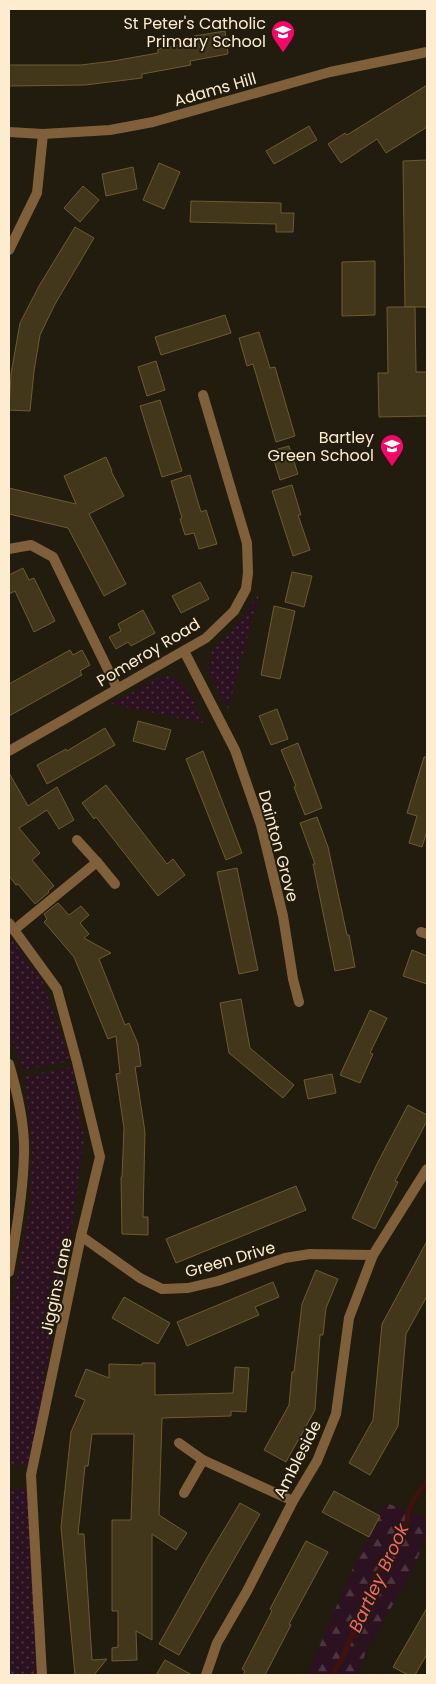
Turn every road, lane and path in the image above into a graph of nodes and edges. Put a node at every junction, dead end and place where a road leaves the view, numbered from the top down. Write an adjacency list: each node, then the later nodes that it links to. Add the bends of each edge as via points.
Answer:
1 (427, 52): 3 (street, Adams Hill, via 330,72 154,122 110,130)
2 (9, 132): 3 (street, Adams Hill)
3 (43, 134): 4 (street, via 37,193)
4 (9, 250)
5 (203, 395): 7 (street, Pomeroy Road, via 247,543 248,573 246,589 234,611 206,638)
6 (9, 549): 8 (street, via 31,545 53,557)
7 (184, 651): 8 (street, Pomeroy Road); 14 (street, Dainton Grove, via 235,750 262,825)
8 (117, 688): 9 (street, Pomeroy Road)
9 (9, 751)
10 (77, 840): 11 (street)
11 (97, 862): 12 (street); 13 (street)
12 (116, 884)
13 (12, 926): 17 (street, Jiggins Lane, via 57,989 100,1157)
14 (299, 1002)
15 (9, 1064): 19 (street, via 20,1113 24,1153)
16 (427, 1169): 18 (street, Ambleside)
17 (81, 1236): 18 (street, Green Drive, via 140,1278 162,1289 188,1288 218,1281 285,1258 310,1254); 24 (street, Jiggins Lane, via 31,1475)
18 (373, 1255): 23 (street, Ambleside, via 349,1318 336,1414 317,1461)
19 (9, 1272)
20 (178, 1443): 21 (street)
21 (203, 1460): 22 (street); 23 (street)
22 (184, 1493)
23 (293, 1501): 25 (street, Ambleside, via 217,1643)
24 (42, 1675)
25 (206, 1675)

